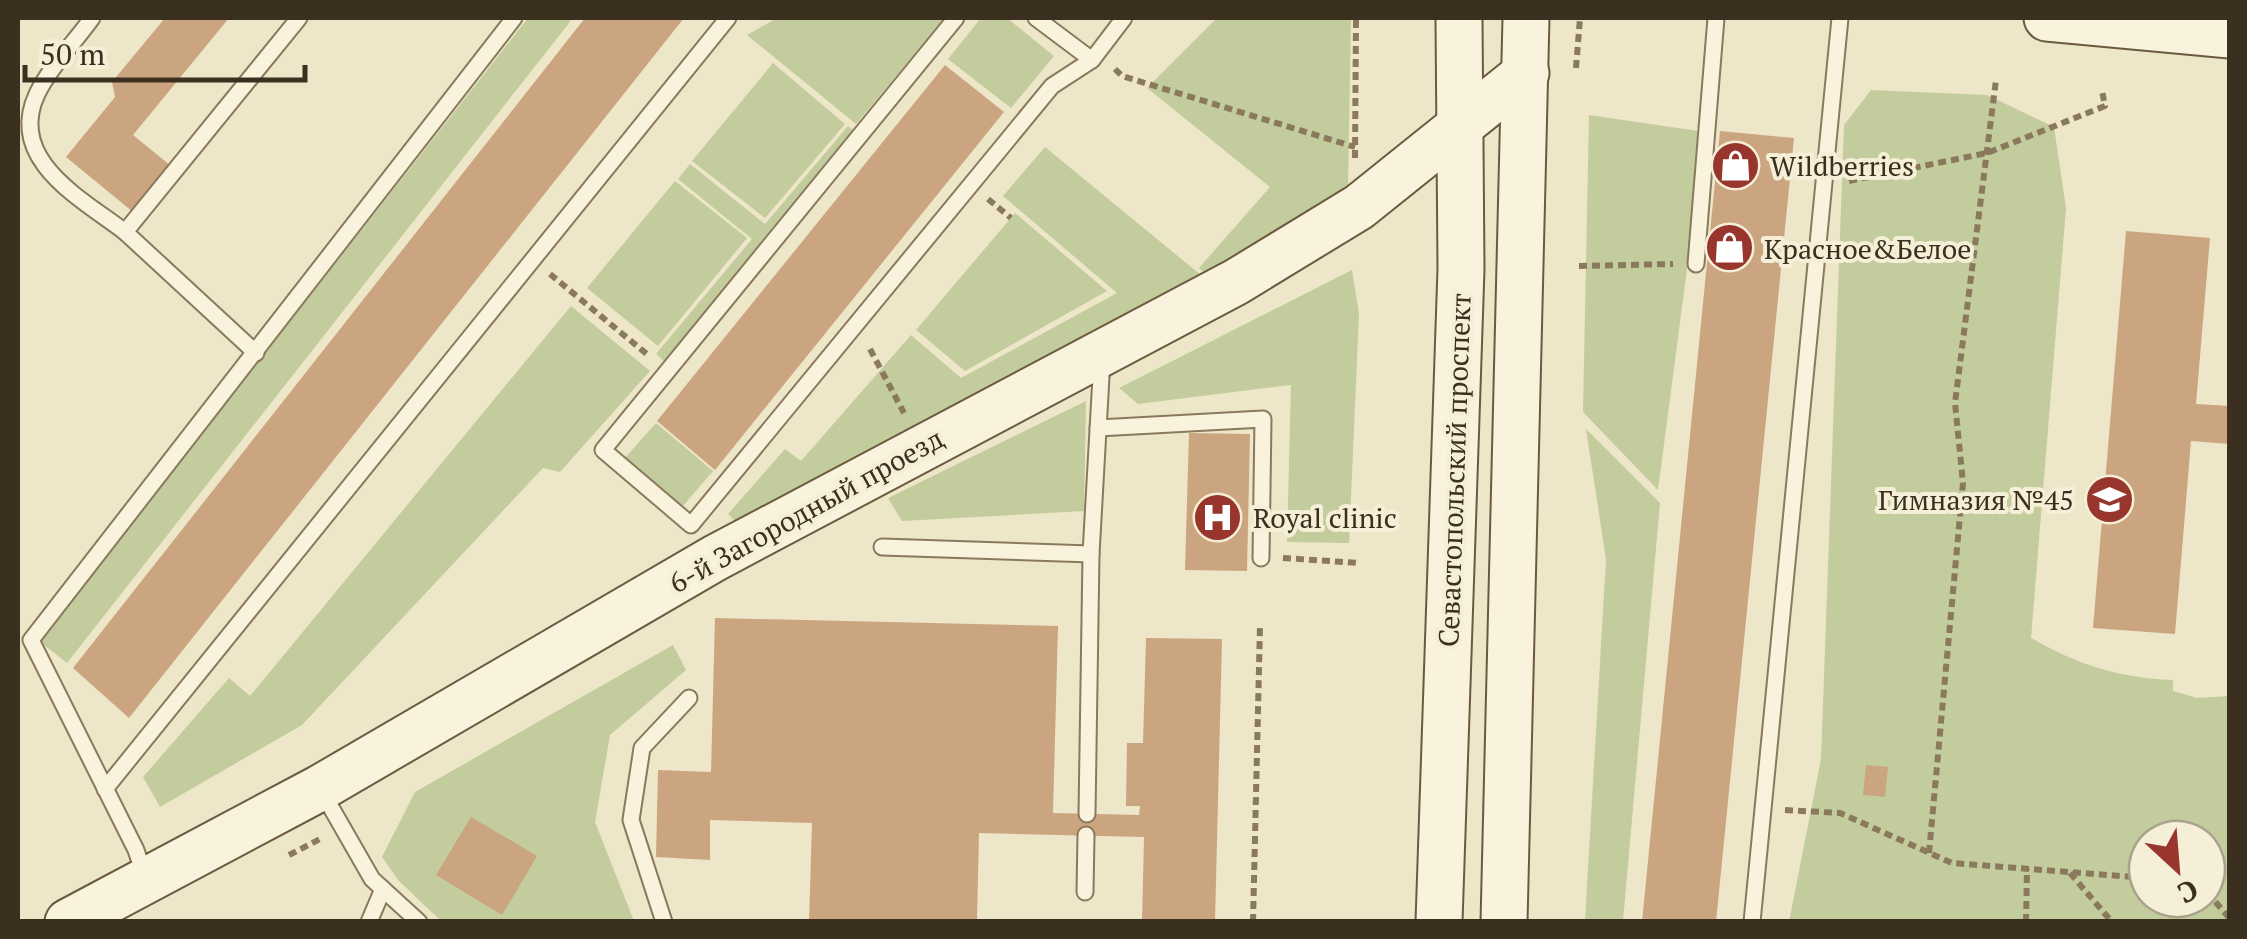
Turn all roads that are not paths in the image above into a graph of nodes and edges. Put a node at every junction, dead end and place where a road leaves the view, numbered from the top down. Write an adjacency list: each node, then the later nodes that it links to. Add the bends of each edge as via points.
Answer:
1 (92, 18): 18 (lane, via 38,92 30,132 46,172)
2 (298, 18): 18 (lane)
3 (514, 18): 21 (lane)
4 (728, 18): 30 (lane)
5 (956, 18): 23 (lane, via 602,450)
6 (1036, 18): 15 (lane)
7 (1124, 18): 15 (lane)
8 (1459, 18): 17 (street, Севастопольский проспект)
9 (1526, 18): 16 (street)
10 (1716, 18): 19 (lane)
11 (1840, 18): 42 (lane)
12 (2047, 18): 13 (street)
13 (2140, 22): 14 (street)
14 (2230, 35)
15 (1094, 57): 23 (lane, via 1052,86 858,326)
16 (1526, 74): 17 (street, 6-й Загородный проезд); 41 (street)
17 (1463, 127): 20 (street, 6-й Загородный проезд, via 1359,207); 40 (street, Севастопольский проспект)
18 (125, 232): 21 (lane)
19 (1696, 264)
20 (1102, 352): 22 (lane); 23 (street, 6-й Загородный проезд)
21 (256, 353): 27 (lane)
22 (1098, 428): 25 (lane); 26 (lane, via 1263,419)
23 (703, 541): 29 (street, 6-й Загородный проезд)
24 (882, 547): 25 (lane)
25 (1092, 554): 31 (lane)
26 (1268, 558)
27 (24, 636): 30 (lane)
28 (689, 698): 39 (lane, via 642,748 631,820)
29 (320, 788): 33 (street, 6-й Загородный проезд); 34 (lane)
30 (105, 789): 33 (lane)
31 (1088, 814)
32 (1086, 835): 35 (lane)
33 (146, 882): 36 (street, 6-й Загородный проезд)
34 (383, 889): 37 (lane); 38 (lane)
35 (1084, 892)
36 (68, 922)
37 (370, 922)
38 (419, 922)
39 (664, 922)
40 (1440, 922)
41 (1504, 922)
42 (1752, 922)

